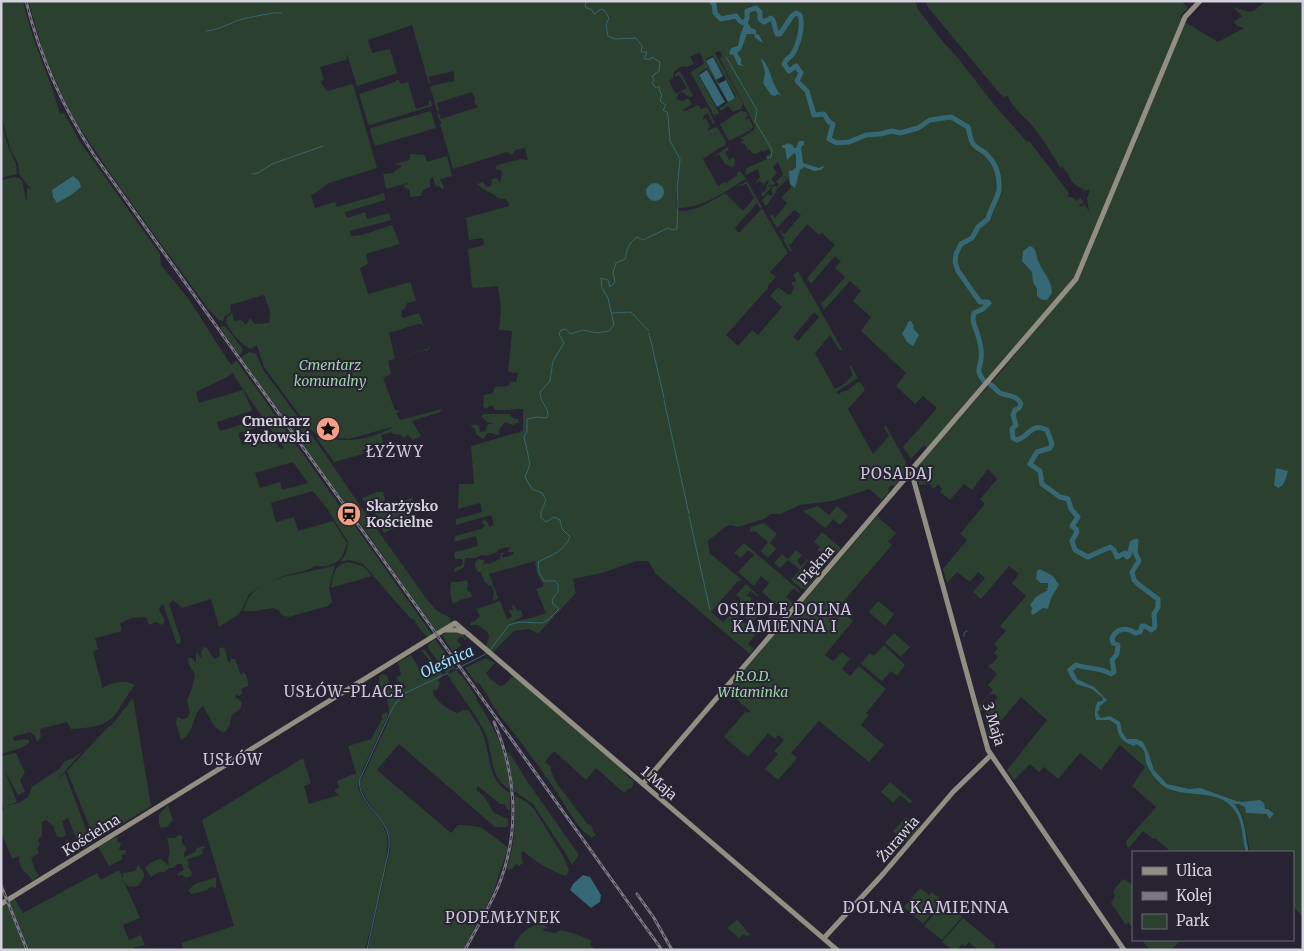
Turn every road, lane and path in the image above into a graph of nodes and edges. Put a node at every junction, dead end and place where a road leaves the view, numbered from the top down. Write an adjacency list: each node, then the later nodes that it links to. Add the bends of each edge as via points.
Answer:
1 (1200, 1): 2 (street, Piękna, via 1185,18 1080,273)
2 (911, 472): 3 (street, 3 Maja); 4 (street, Piękna)
3 (991, 755): 7 (street, Żurawia, via 953,792); 9 (street, 3 Maja)
4 (643, 784): 5 (street, 1 Maja, via 466,633 455,628 445,630); 7 (street, 1 Maja)
5 (192, 786): 6 (street, Kościelna)
6 (1, 904)
7 (824, 938): 8 (street, 1 Maja)
8 (837, 950)
9 (1124, 950)

